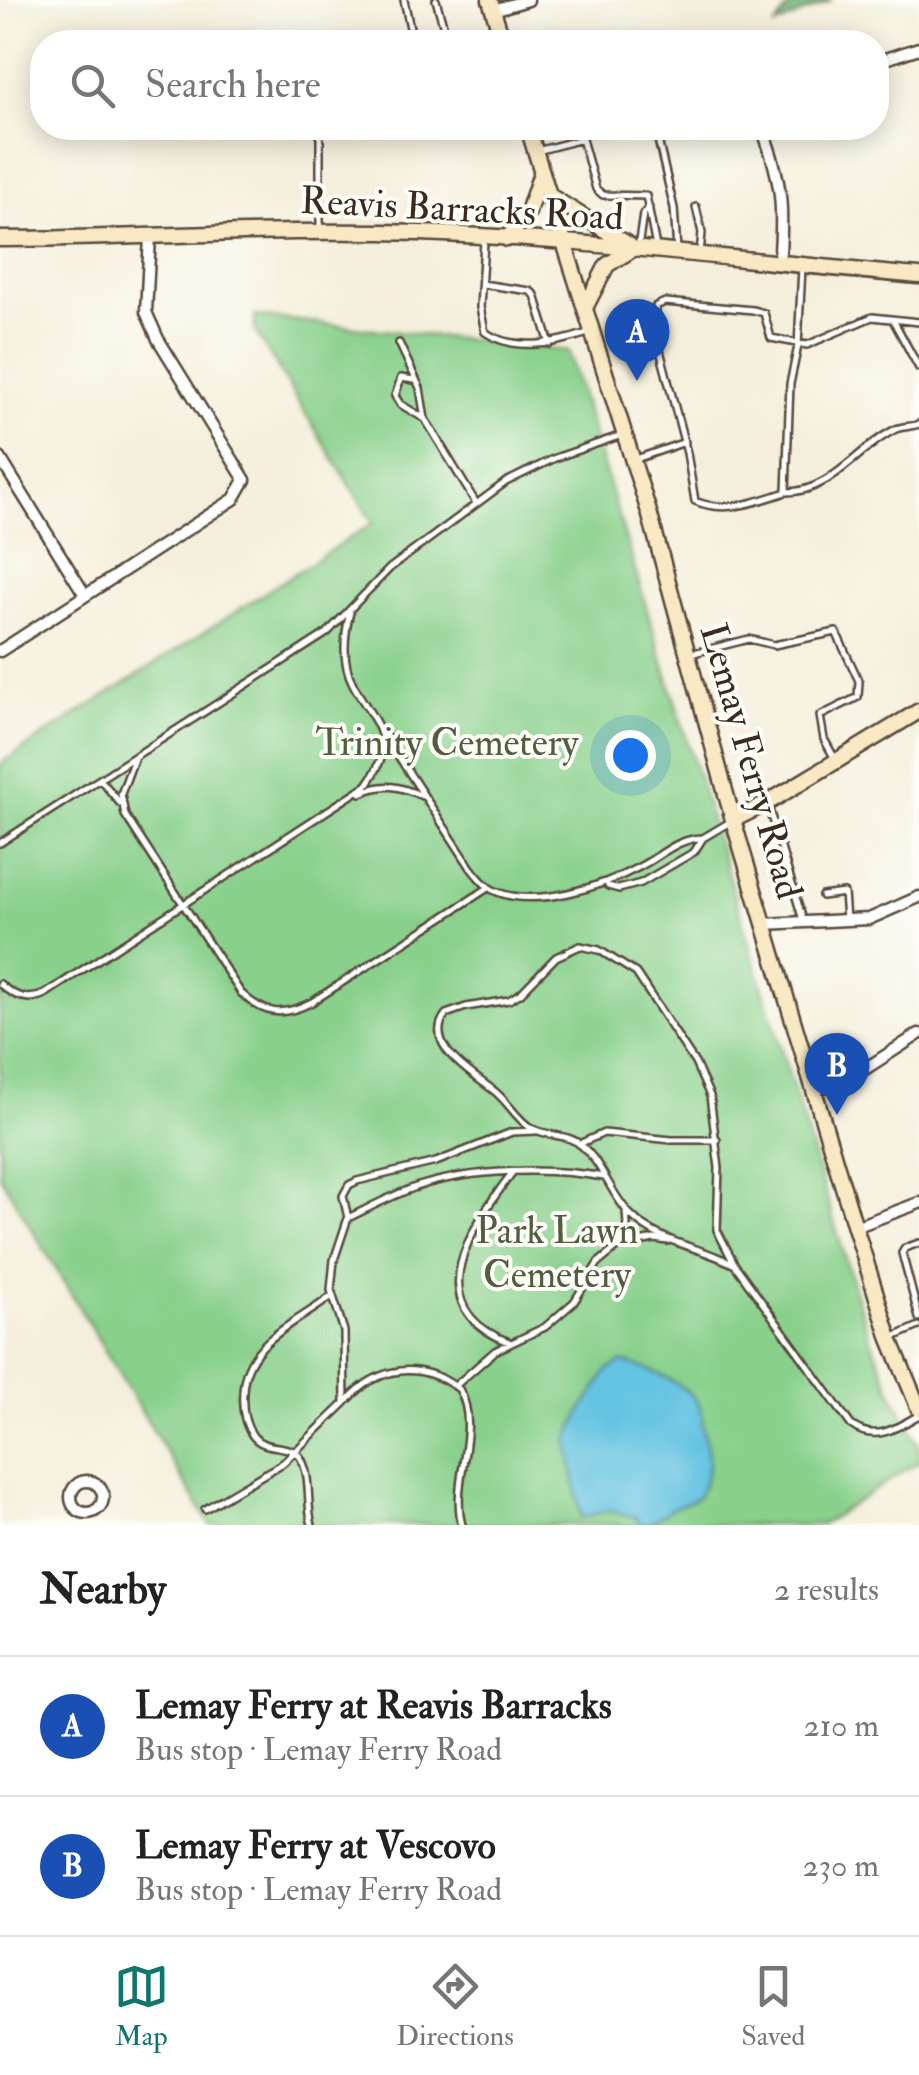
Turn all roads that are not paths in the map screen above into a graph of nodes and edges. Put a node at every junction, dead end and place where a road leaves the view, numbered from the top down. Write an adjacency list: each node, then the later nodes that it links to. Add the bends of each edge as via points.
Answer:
1 (404, 0): 5 (lane)
2 (436, 0): 6 (lane)
3 (528, 0): 4 (street)
4 (492, 5): 7 (main road)
5 (410, 30)
6 (445, 30)
7 (499, 30)
8 (919, 48): 9 (street)
9 (889, 58)
10 (320, 140): 21 (lane)
11 (533, 140): 16 (main road, Lemay Ferry Road)
12 (578, 140): 16 (lane)
13 (582, 140): 20 (lane, via 596,189 613,198 646,196)
14 (658, 140): 29 (lane)
15 (767, 140): 31 (street, via 784,210)
16 (535, 152): 17 (main road, Lemay Ferry Road)
17 (542, 172): 18 (main road, Lemay Ferry Road); 25 (main road, via 528,212)
18 (549, 196): 26 (main road, Lemay Ferry Road); 27 (main road)
19 (696, 207): 30 (lane)
20 (648, 208): 27 (lane); 28 (lane)
21 (320, 231): 22 (main road, Reavis Barracks Road); 23 (main road, Reavis Barracks Road)
22 (150, 237): 24 (main road, Reavis Barracks Road); 52 (street, via 146,312 246,480 234,499)
23 (484, 238): 25 (main road, Reavis Barracks Road); 34 (lane)
24 (0, 239)
25 (507, 239): 26 (main road, Reavis Barracks Road)
26 (564, 243): 27 (main road, Reavis Barracks Road); 35 (main road, Lemay Ferry Road)
27 (636, 248): 28 (main road, Reavis Barracks Road); 35 (main road, via 607,265)
28 (656, 250): 29 (main road, Reavis Barracks Road)
29 (678, 252): 30 (main road, Reavis Barracks Road)
30 (699, 256): 31 (main road, Reavis Barracks Road)
31 (779, 264): 32 (main road, Reavis Barracks Road)
32 (802, 266): 33 (main road, Reavis Barracks Road); 41 (lane)
33 (919, 276)
34 (482, 284): 40 (lane, via 536,295); 40 (lane, via 485,332 516,343)
35 (585, 308): 38 (main road, Lemay Ferry Road)
36 (893, 320): 37 (lane); 41 (lane, via 872,318); 42 (lane)
37 (919, 322)
38 (592, 332): 40 (lane); 46 (main road, Lemay Ferry Road)
39 (399, 342): 43 (lane)
40 (550, 344)
41 (798, 346): 47 (lane, via 771,338 764,314 753,310 656,306 656,335); 50 (lane)
42 (919, 368)
43 (417, 381): 44 (lane); 44 (lane, via 400,378 395,396)
44 (425, 419): 51 (lane)
45 (919, 424): 50 (lane, via 899,427 820,484)
46 (624, 434): 49 (main road, Lemay Ferry Road); 51 (lane, via 555,458)
47 (685, 442): 49 (lane); 50 (lane, via 695,502 712,509)
48 (0, 458): 52 (street)
49 (633, 460): 55 (main road, Lemay Ferry Road)
50 (786, 492)
51 (476, 502): 53 (lane, via 390,568)
52 (85, 595): 54 (street)
53 (351, 610): 57 (lane, via 347,668); 58 (lane)
54 (0, 651)
55 (688, 655): 59 (lane, via 749,639 774,645 836,632 859,680 858,697 820,716); 65 (main road, Lemay Ferry Road)
56 (919, 711): 59 (main road)
57 (382, 732): 61 (lane, via 376,772); 62 (lane)
58 (135, 756): 60 (lane); 64 (lane)
59 (836, 762): 63 (main road)
60 (100, 778): 64 (lane); 67 (lane)
61 (351, 798): 62 (lane, via 381,785); 72 (lane)
62 (425, 798): 69 (lane)
63 (767, 803): 65 (main road); 73 (lane)
64 (122, 805): 72 (lane)
65 (733, 820): 66 (lane); 75 (main road, Lemay Ferry Road)
66 (702, 838): 68 (lane, via 686,838); 68 (lane, via 694,852 641,882)
67 (0, 843)
68 (605, 885): 69 (lane, via 537,896)
69 (488, 888): 72 (lane, via 312,1002 282,1014 266,1012 240,993)
70 (822, 896): 74 (lane, via 844,893)
71 (919, 898): 74 (street)
72 (185, 904): 76 (lane, via 35,999)
73 (803, 920): 74 (street); 75 (street)
74 (846, 923)
75 (764, 924): 78 (main road, Lemay Ferry Road)
76 (0, 984)
77 (919, 1034): 78 (street)
78 (814, 1091): 87 (main road, Lemay Ferry Road)
79 (539, 1132): 80 (lane, via 461,1066 439,1029 455,1010 521,993 556,957 580,946 620,962 648,987 704,1080); 81 (lane); 86 (lane, via 512,1132 436,1162 357,1181 343,1196)
80 (716, 1140): 81 (lane, via 604,1133); 91 (lane, via 717,1230)
81 (579, 1144): 83 (lane)
82 (512, 1172): 83 (lane); 86 (lane, via 432,1182); 97 (lane, via 466,1249 457,1288 472,1322)
83 (604, 1176): 85 (lane)
84 (919, 1203): 87 (street)
85 (626, 1209): 88 (lane); 90 (lane)
86 (348, 1218): 94 (lane, via 334,1260)
87 (854, 1227): 96 (main road, Lemay Ferry Road)
88 (676, 1242): 90 (lane); 91 (lane)
89 (919, 1243): 93 (lane, via 902,1253)
90 (619, 1246): 97 (lane, via 561,1315)
91 (735, 1265): 100 (lane, via 851,1425 884,1432)
92 (919, 1276): 93 (lane)
93 (908, 1280): 95 (lane)
94 (333, 1296): 99 (lane, via 344,1331); 101 (lane, via 264,1342 246,1370 242,1402 249,1430 262,1444)
95 (919, 1322): 96 (lane)
96 (890, 1339): 100 (main road, Lemay Ferry Road)
97 (509, 1342): 98 (lane)
98 (456, 1386): 99 (lane, via 406,1369 368,1381); 106 (lane, via 469,1416 457,1498)
99 (345, 1403): 101 (lane)
100 (919, 1412)
101 (294, 1451): 102 (lane); 105 (lane, via 305,1468)
102 (205, 1509)
103 (96, 1512): 104 (street)
104 (103, 1525)
105 (312, 1525)
106 (462, 1525)

